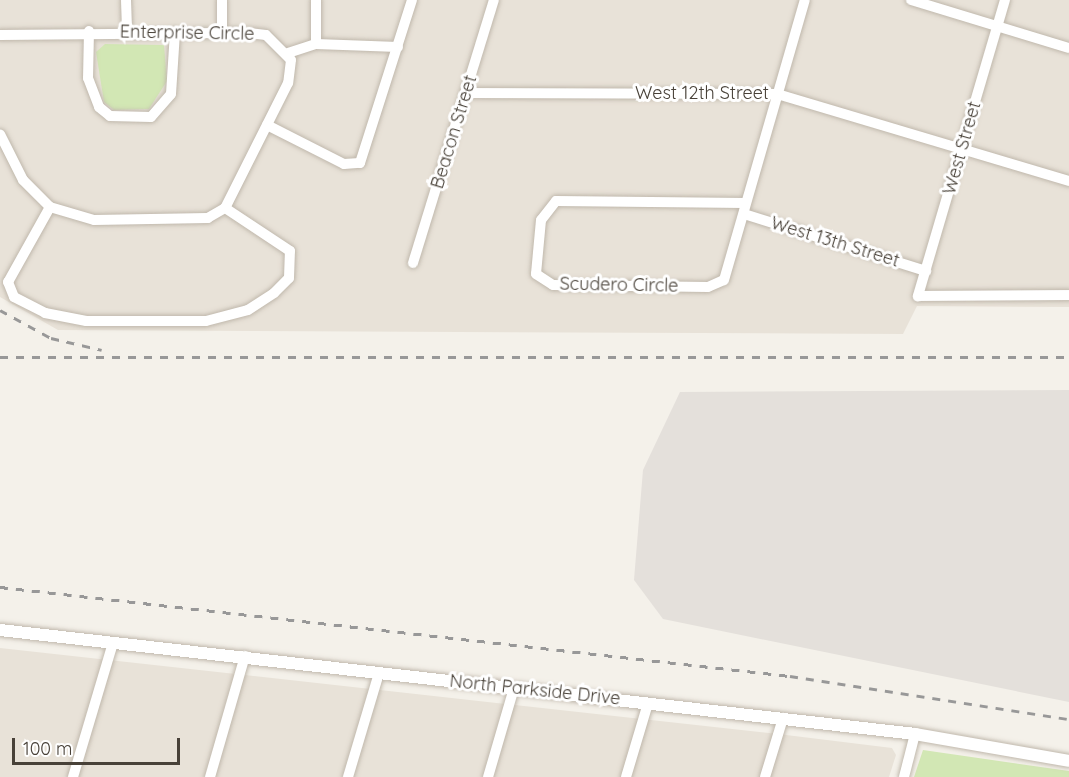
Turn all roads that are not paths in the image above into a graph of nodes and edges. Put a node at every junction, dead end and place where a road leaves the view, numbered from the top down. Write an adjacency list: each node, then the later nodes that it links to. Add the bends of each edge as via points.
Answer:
1 (126, 0): 11 (street)
2 (222, 0): 13 (street)
3 (316, 0): 15 (street)
4 (412, 0): 16 (street)
5 (494, 0): 19 (street, Beacon Street)
6 (805, 0): 20 (street)
7 (911, 0): 9 (street)
8 (1005, 0): 9 (street, West Street)
9 (997, 27): 17 (street); 23 (street, West Street)
10 (89, 31): 11 (street, Enterprise Circle); 12 (street, via 88,78 99,107 110,116 151,117 171,94); 14 (street, Enterprise Circle)
11 (127, 32): 12 (street, Enterprise Circle)
12 (175, 32): 13 (street, Enterprise Circle)
13 (222, 33): 18 (street, Enterprise Circle, via 266,35)
14 (0, 35)
15 (316, 44): 16 (street); 18 (street)
16 (398, 47): 21 (street, via 360,163 345,164)
17 (1069, 48)
18 (288, 53): 21 (street, via 288,83)
19 (466, 93): 20 (street, West 12th Street); 29 (street, Beacon Street)
20 (777, 94): 23 (street, West 12th Street); 28 (street)
21 (267, 125): 27 (street)
22 (0, 134): 24 (street)
23 (962, 148): 25 (street, West 12th Street); 30 (street, West Street)
24 (3, 150): 26 (street, via 22,180)
25 (1069, 181)
26 (50, 207): 27 (street, via 94,220 189,222); 27 (street, via 8,282 14,297 45,313 86,321 230,317 274,293 289,278 290,251)
27 (225, 208)
28 (745, 209): 28 (street, Scudero Circle, via 556,201 541,220 536,274 553,285 717,285 727,273); 30 (street, West 13th Street)
29 (413, 264)
30 (926, 271): 31 (street, West Street, via 918,296)
31 (1069, 295)
32 (0, 630): 33 (street, North Parkside Drive)
33 (112, 643): 34 (street, North Parkside Drive); 41 (street)
34 (245, 656): 35 (street, North Parkside Drive); 42 (street)
35 (379, 673): 36 (street, North Parkside Drive); 43 (street)
36 (514, 688): 37 (street, North Parkside Drive); 44 (street)
37 (648, 703): 38 (street, North Parkside Drive); 45 (street)
38 (783, 718): 39 (street, North Parkside Drive); 46 (street)
39 (915, 734): 40 (street, North Parkside Drive); 47 (street)
40 (1069, 761)
41 (73, 777)
42 (210, 777)
43 (348, 777)
44 (488, 777)
45 (626, 777)
46 (765, 777)
47 (904, 777)

